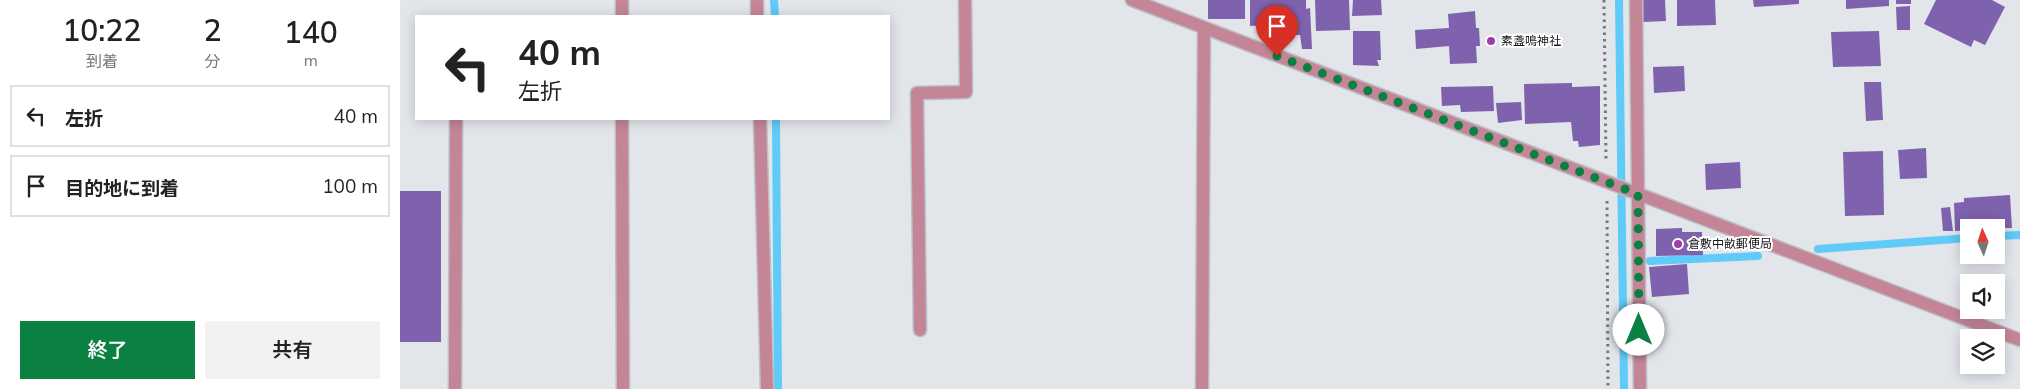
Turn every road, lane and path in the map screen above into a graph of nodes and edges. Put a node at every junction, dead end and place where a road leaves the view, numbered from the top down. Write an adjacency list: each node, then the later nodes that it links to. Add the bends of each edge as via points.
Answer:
1 (622, 0): 6 (street)
2 (757, 0): 7 (street)
3 (965, 0): 13 (street, via 966,92 917,93)
4 (1132, 0): 8 (street)
5 (1636, 0): 12 (street)
6 (622, 15)
7 (757, 15)
8 (1204, 28): 12 (street); 18 (street)
9 (456, 120): 15 (street)
10 (622, 120): 16 (street)
11 (760, 120): 17 (street)
12 (1634, 193): 14 (street); 19 (street)
13 (920, 330)
14 (2020, 340)
15 (455, 389)
16 (623, 389)
17 (767, 389)
18 (1202, 389)
19 (1640, 389)

